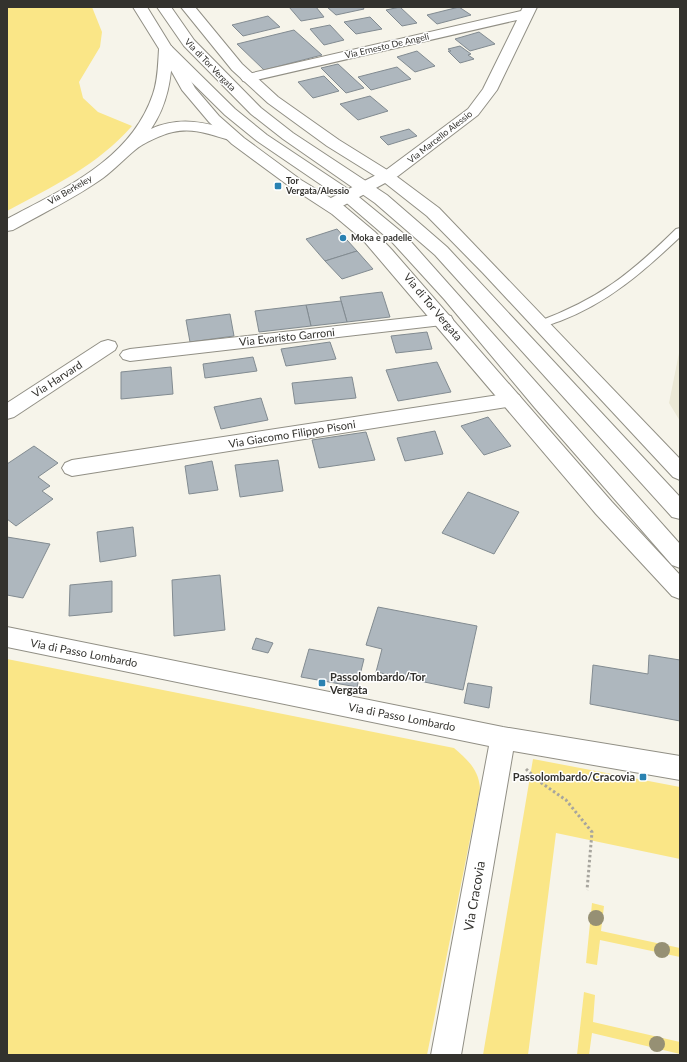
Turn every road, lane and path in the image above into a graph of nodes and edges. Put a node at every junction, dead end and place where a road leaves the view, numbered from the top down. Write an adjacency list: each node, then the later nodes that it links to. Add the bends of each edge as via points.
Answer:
1 (140, 7): 5 (street, Via di Tor Vergata)
2 (164, 7): 10 (street, Via di Tor Vergata, via 189,43 256,111 288,136)
3 (188, 7): 6 (street, Via di Tor Vergata, via 229,59)
4 (528, 10): 6 (street, Via Ernesto De Angeli); 9 (street, Via Marcello Alessio, via 493,84 479,106)
5 (166, 49): 7 (street, Via di Tor Vergata, via 189,90); 8 (street, Via Berkeley, via 164,83 160,96 149,122); 10 (street, Via di Tor Vergata, via 244,124)
6 (248, 78): 9 (street, Via di Tor Vergata, via 305,124)
7 (230, 135): 8 (street, Via Berkeley, via 203,126 183,124 162,130); 10 (street, Via di Tor Vergata, via 295,183)
8 (129, 148): 11 (street, Via Berkeley, via 102,172)
9 (386, 176): 10 (street, Via Marcello Alessio); 14 (street, Via di Tor Vergata, via 425,205)
10 (348, 196): 13 (street, Via di Tor Vergata, via 373,241); 21 (street, Via di Tor Vergata, via 405,218 444,255); 22 (street, Via di Tor Vergata, via 408,249)
11 (7, 226)
12 (680, 231): 14 (lane, via 619,287 584,308)
13 (444, 320): 16 (street, Via Evaristo Garroni); 17 (street, Via di Tor Vergata)
14 (541, 324): 20 (street, Via di Tor Vergata)
15 (108, 346): 18 (street, Via Harvard)
16 (130, 355)
17 (512, 400): 19 (street, Via Giacomo Filippo Pisoni); 23 (street, Via di Tor Vergata, via 604,508)
18 (7, 412)
19 (72, 468)
20 (680, 472)
21 (680, 511)
22 (680, 559)
23 (680, 590)
24 (7, 638): 25 (street, Via di Passo Lombardo)
25 (503, 738): 26 (street, Via di Passo Lombardo); 27 (path, via 524,767 566,800 592,832); 28 (street, Via Cracovia)
26 (680, 768)
27 (587, 890)
28 (446, 1055)

